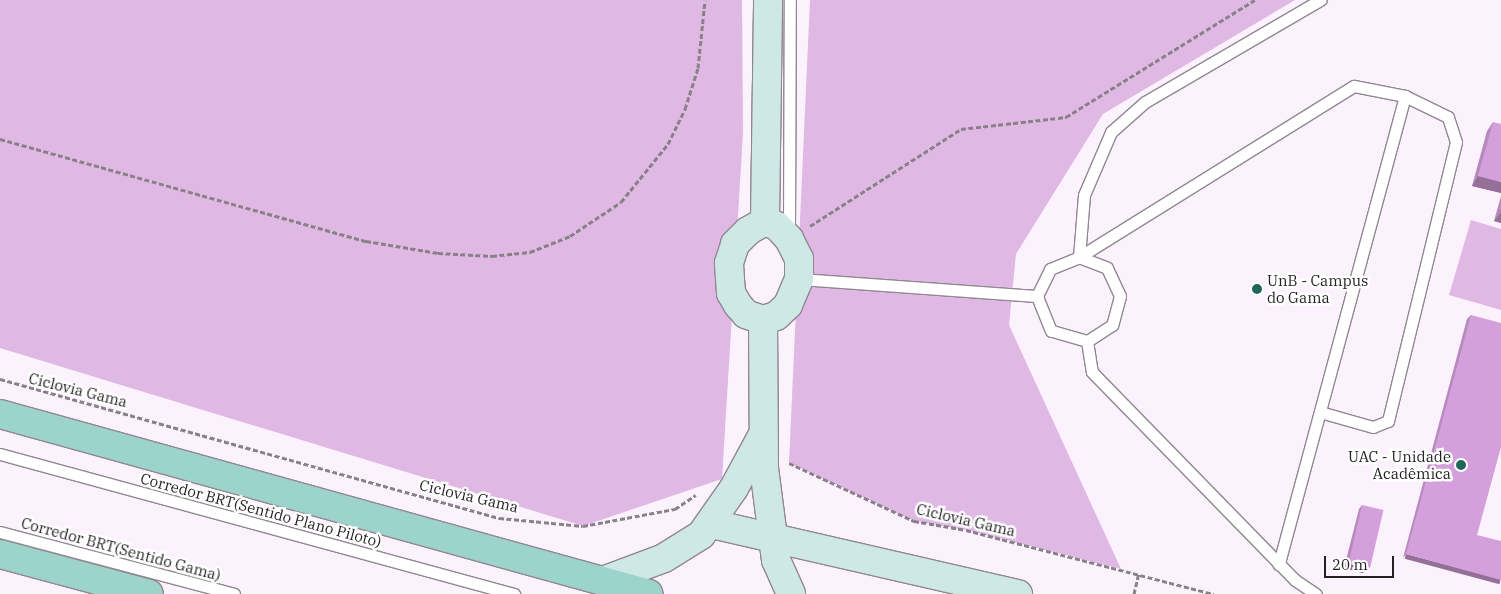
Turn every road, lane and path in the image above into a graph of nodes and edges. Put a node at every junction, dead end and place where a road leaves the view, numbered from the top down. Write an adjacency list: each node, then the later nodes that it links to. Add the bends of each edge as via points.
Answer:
1 (705, 0): 7 (path, via 698,68 685,109 668,144 621,202 570,236 530,252 492,256 438,253 366,241)
2 (768, 0): 8 (street)
3 (790, 0): 9 (lane)
4 (1255, 0): 9 (path, via 1066,117 961,129)
5 (1320, 0): 10 (lane, via 1146,102 1111,132 1084,195)
6 (1405, 96): 10 (lane, via 1354,86); 16 (lane); 16 (lane, via 1448,116 1456,142 1388,420 1373,427)
7 (0, 140)
8 (765, 221): 9 (street, via 777,226); 13 (street, via 735,244 729,263 731,293 738,305 746,314)
9 (789, 239): 11 (street, via 799,259)
10 (1079, 258): 12 (lane, via 1050,268); 14 (lane, via 1107,268 1120,296 1112,324)
11 (799, 279): 12 (lane); 13 (street, via 788,306 776,316)
12 (1037, 296): 14 (lane, via 1051,331)
13 (763, 320): 18 (street)
14 (1087, 341): 26 (lane, via 1092,372)
15 (0, 379): 21 (path, Ciclovia Gama, via 499,518 583,526 675,508)
16 (1320, 412): 26 (lane)
17 (0, 414): 28 (main road)
18 (762, 436): 20 (street); 22 (street)
19 (0, 454): 31 (lane, Corredor BRT(Sentido Plano Piloto))
20 (764, 468): 24 (street); 27 (path, Ciclovia Gama, via 789,463 914,521 966,530)
21 (698, 494)
22 (712, 524): 24 (street); 28 (street, via 701,535 664,558)
23 (0, 532): 30 (lane, Corredor BRT(Sentido Gama))
24 (772, 536): 33 (street, via 778,571); 34 (street)
25 (0, 554): 29 (main road)
26 (1279, 564): 37 (lane)
27 (1139, 574): 35 (path); 36 (path, Ciclovia Gama)
28 (605, 580): 32 (main road)
29 (149, 594)
30 (234, 594)
31 (514, 594)
32 (649, 594)
33 (791, 594)
34 (1018, 594)
35 (1134, 594)
36 (1214, 594)
37 (1316, 594)

